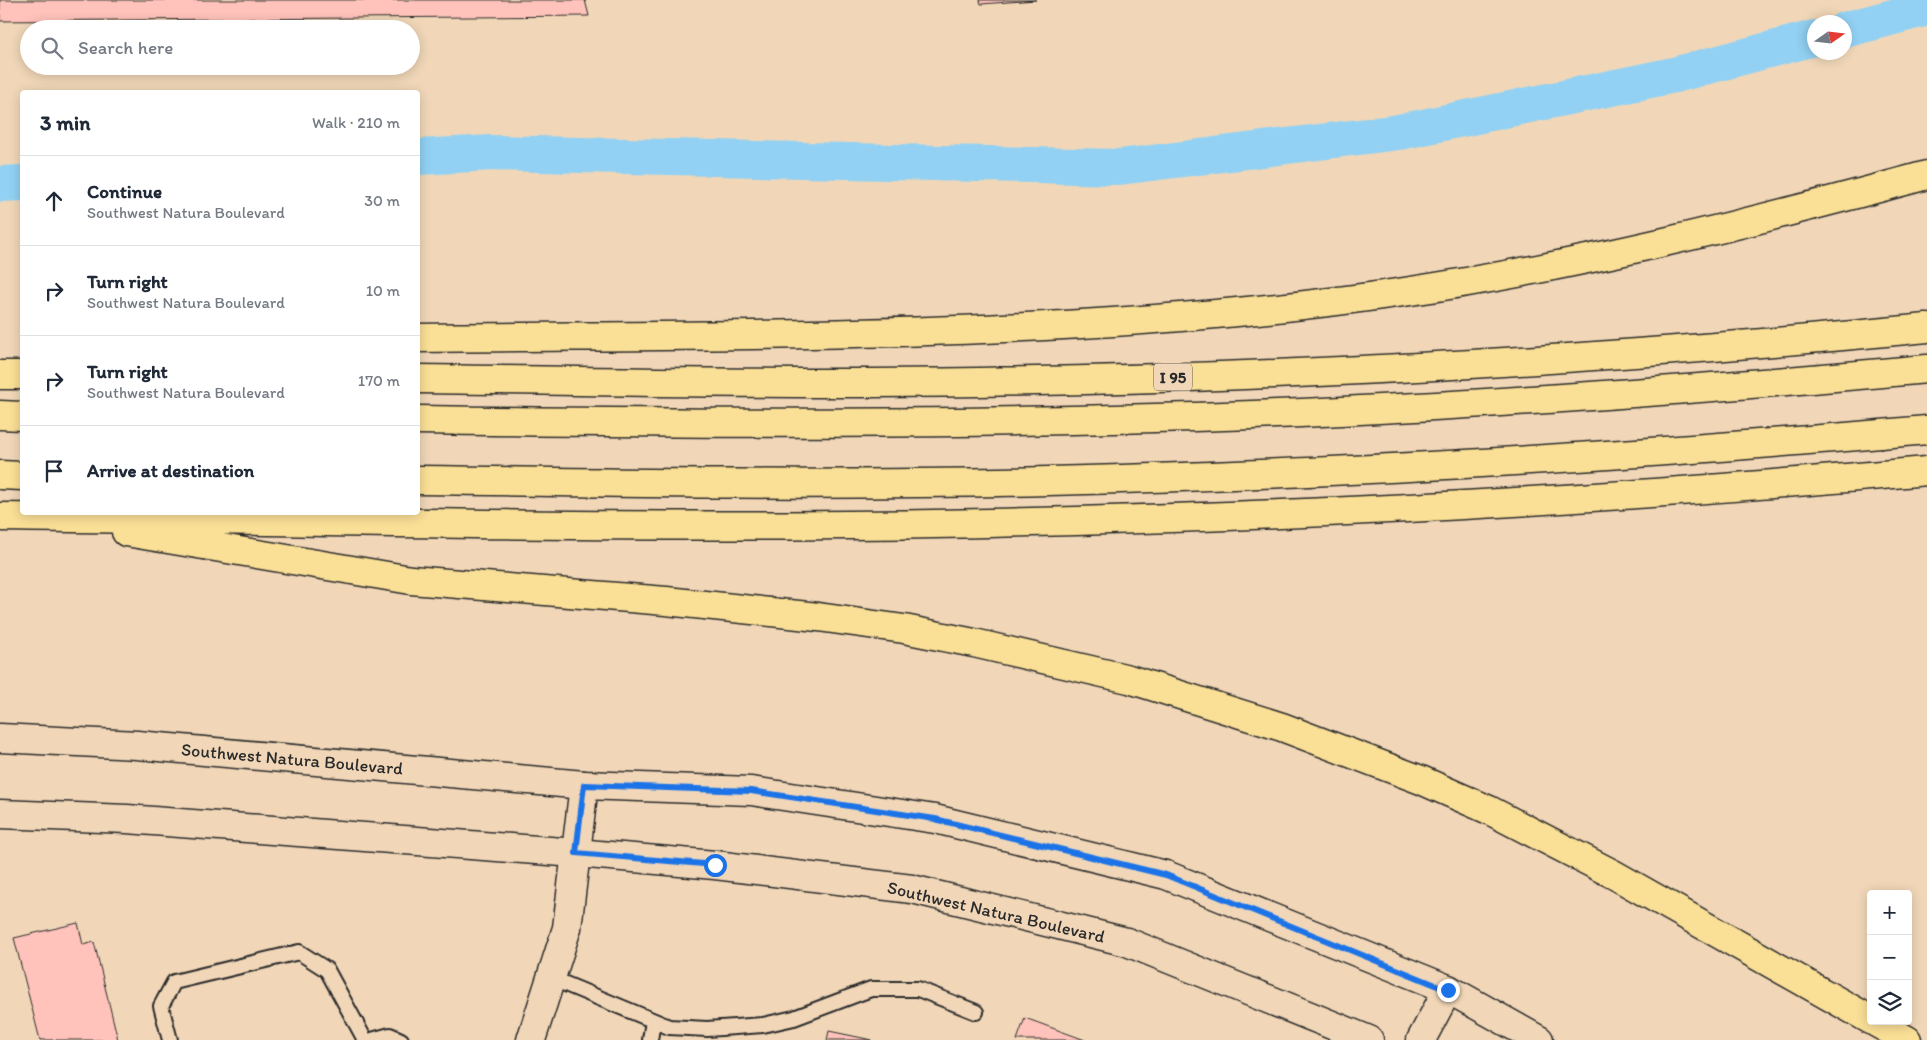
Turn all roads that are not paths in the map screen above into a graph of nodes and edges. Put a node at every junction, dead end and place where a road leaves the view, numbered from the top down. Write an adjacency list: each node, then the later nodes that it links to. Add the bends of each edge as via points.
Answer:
1 (1927, 175): 3 (highway, via 1783,214 1598,257 1489,279 1292,306 1175,318 969,329)
2 (1927, 328): 7 (highway, I 95, via 1600,355 1144,378 869,383)
3 (420, 338)
4 (1927, 369): 10 (highway, via 1602,396 1246,415 881,424)
5 (0, 375): 6 (highway)
6 (20, 375)
7 (420, 379)
8 (0, 415): 9 (highway)
9 (20, 416)
10 (420, 420)
11 (1927, 430): 15 (highway, via 1614,456 1231,476 858,484)
12 (1927, 471): 17 (highway, via 1489,504 1235,517 986,523 604,524)
13 (0, 475): 14 (highway)
14 (20, 476)
15 (420, 480)
16 (0, 517): 17 (highway)
17 (41, 517): 25 (highway, via 411,580 747,609 885,626 1049,659 1129,680 1282,727 1421,780 1489,810 1613,874)
18 (0, 738): 19 (street, Southwest Natura Boulevard, via 136,745)
19 (584, 785): 21 (street); 23 (street, Southwest Natura Boulevard, via 751,791 944,822 1166,875)
20 (0, 814): 21 (street, Southwest Natura Boulevard, via 127,819)
21 (576, 853): 22 (street, via 567,928); 36 (street, Southwest Natura Boulevard, via 715,865 912,889 1127,942)
22 (551, 978): 26 (lane); 33 (street)
23 (1448, 990): 37 (street); 38 (street, Southwest Natura Boulevard)
24 (976, 1012): 28 (lane, via 918,989 871,989 794,1018)
25 (1867, 1017)
26 (653, 1021): 28 (lane, via 668,1027 707,1029); 34 (lane)
27 (1881, 1025): 39 (highway)
28 (762, 1026): 35 (lane)
29 (170, 1040): 30 (lane, via 161,1006 174,982 299,952 327,970)
30 (365, 1040)
31 (372, 1040): 32 (lane, via 390,1035)
32 (401, 1040)
33 (531, 1040)
34 (650, 1040)
35 (759, 1040)
36 (1369, 1040)
37 (1421, 1040)
38 (1539, 1040)
39 (1907, 1040)

